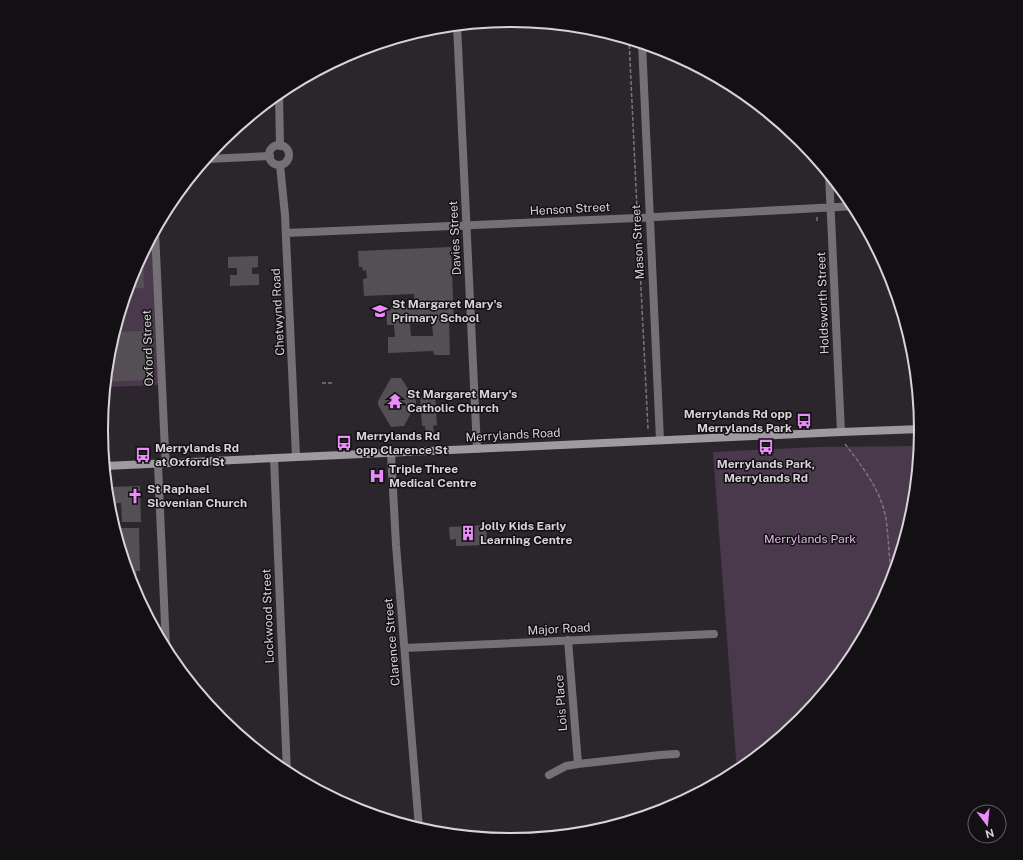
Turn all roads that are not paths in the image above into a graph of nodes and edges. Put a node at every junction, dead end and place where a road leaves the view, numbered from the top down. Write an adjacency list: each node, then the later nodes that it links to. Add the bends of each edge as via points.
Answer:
1 (457, 30): 12 (street, Davies Street)
2 (642, 48): 11 (street, Mason Street)
3 (279, 101): 4 (street)
4 (280, 146): 5 (street, via 273,148); 7 (street, via 288,151 289,157 286,163)
5 (270, 156): 6 (street); 7 (street, via 274,164)
6 (214, 159)
7 (280, 165): 13 (street, Chetwynd Road)
8 (830, 183): 10 (street, Holdsworth Street)
9 (847, 206): 10 (street, Henson Street)
10 (831, 207): 11 (street, Henson Street); 16 (street, Holdsworth Street)
11 (649, 217): 12 (street, Henson Street); 17 (street, Mason Street)
12 (467, 226): 13 (street, Henson Street); 18 (street, Davies Street)
13 (286, 233): 20 (street, Chetwynd Road)
14 (155, 241): 22 (street, Oxford Street, via 165,451)
15 (914, 429): 16 (main road, Merrylands Road)
16 (841, 432): 17 (main road, Merrylands Road)
17 (660, 440): 18 (main road, Merrylands Road)
18 (476, 449): 19 (main road, Merrylands Road)
19 (391, 453): 20 (main road, Merrylands Road); 27 (street, Clarence Street)
20 (296, 457): 21 (main road, Merrylands Road)
21 (274, 458): 22 (main road, Merrylands Road); 29 (street, Lockwood Street)
22 (162, 464): 23 (main road, Merrylands Road); 25 (street, Oxford Street)
23 (110, 466)
24 (714, 634): 26 (street, Major Road)
25 (166, 637)
26 (568, 640): 27 (street, Major Road); 30 (street, Lois Place)
27 (405, 648): 32 (street, Clarence Street)
28 (676, 754): 30 (street)
29 (287, 764)
30 (578, 764): 31 (street)
31 (549, 775)
32 (419, 822)

